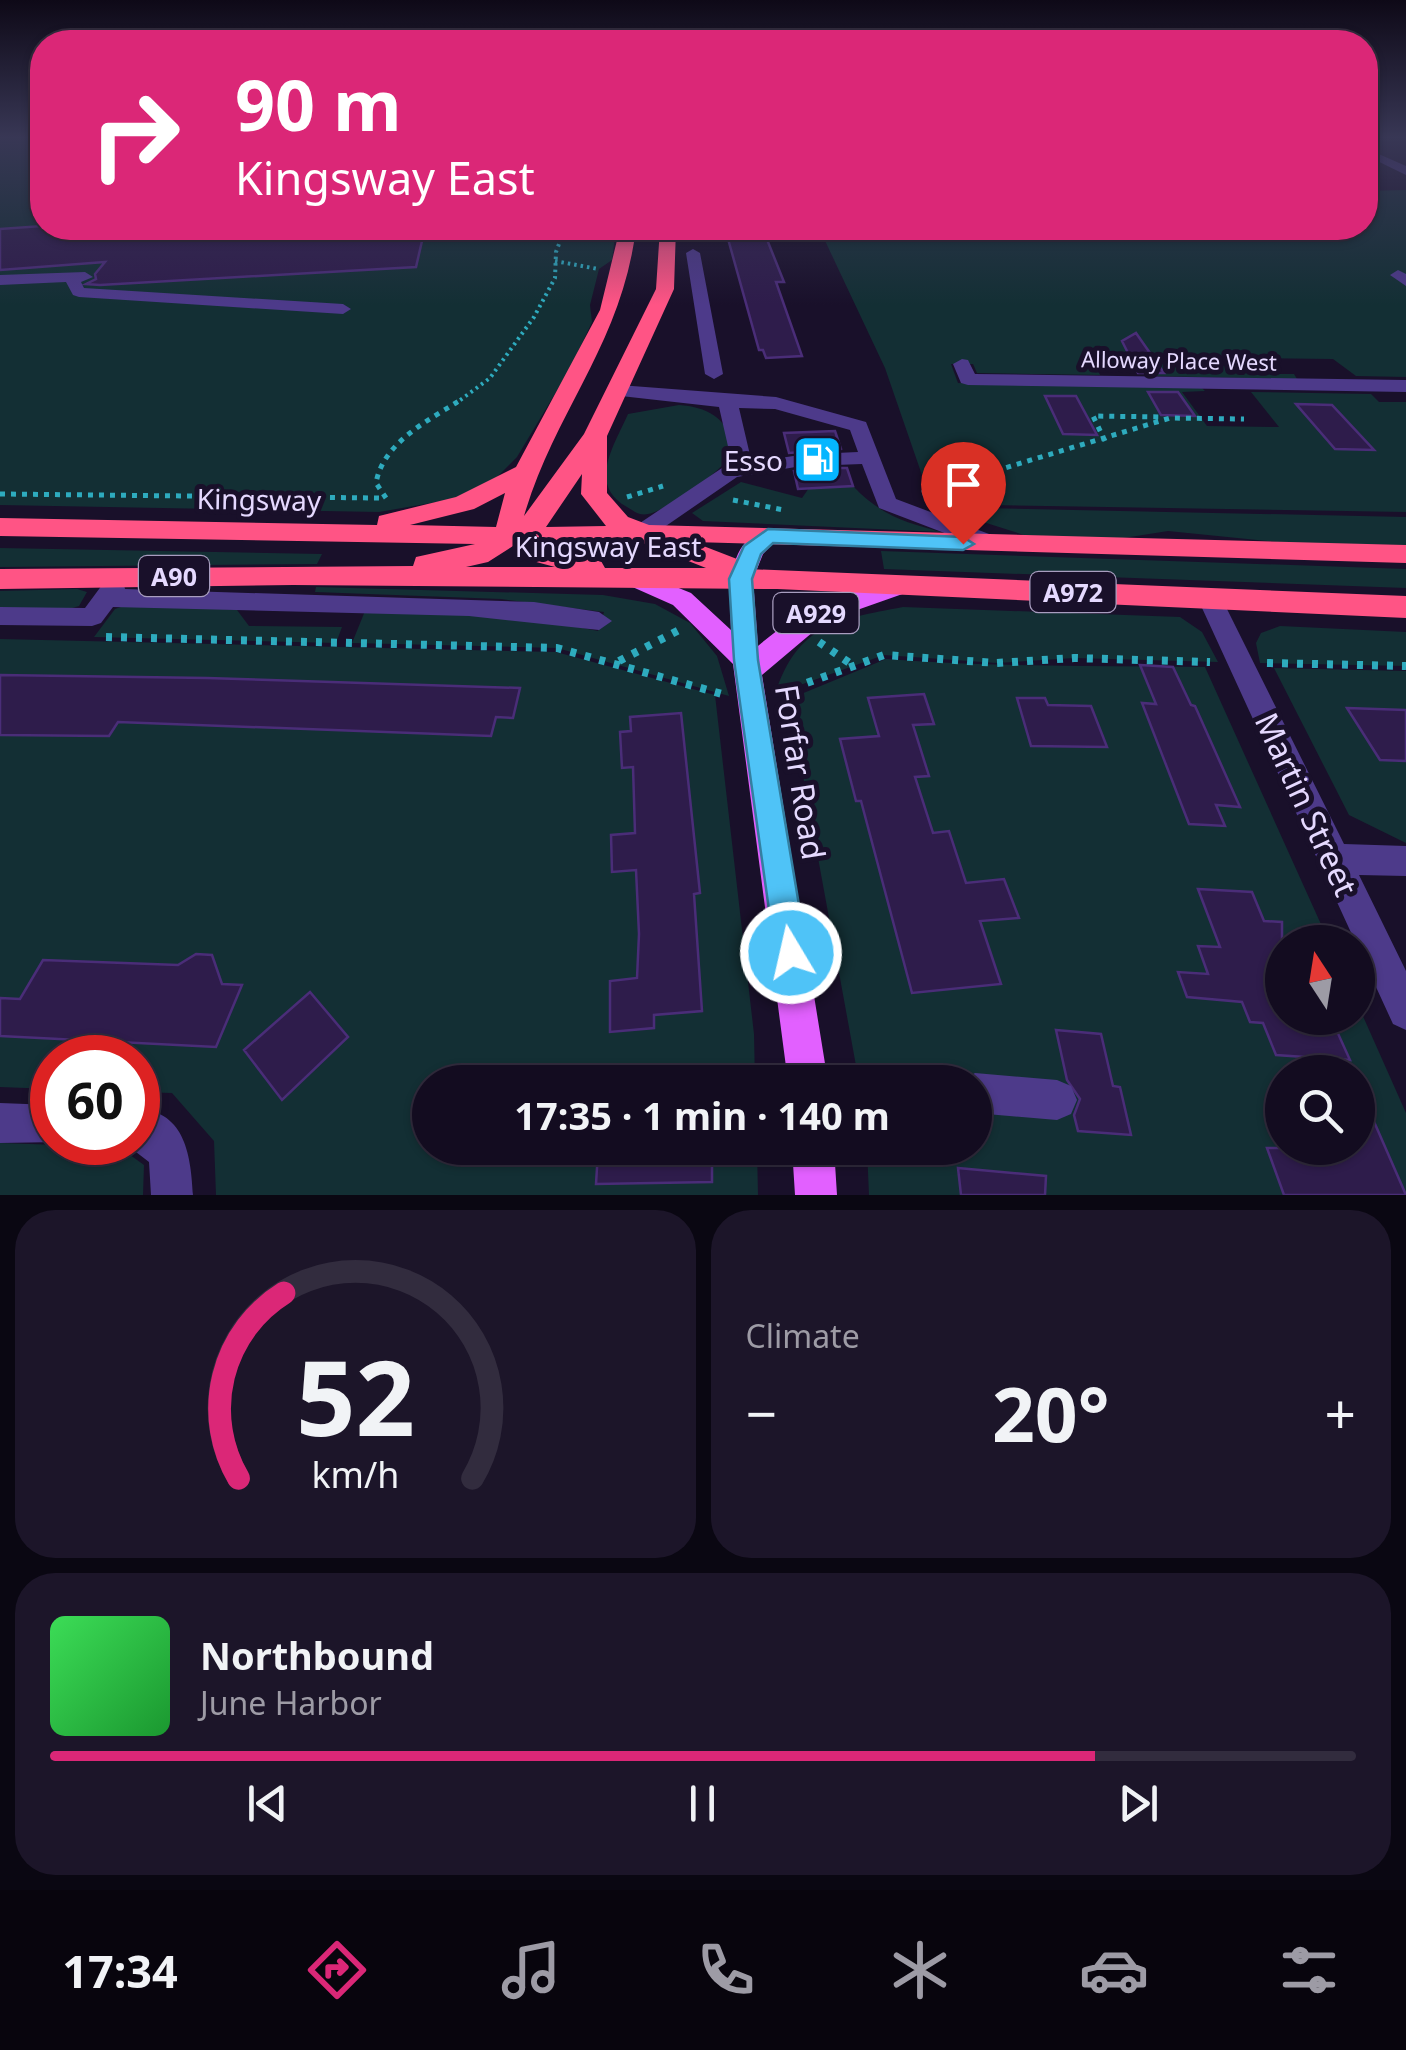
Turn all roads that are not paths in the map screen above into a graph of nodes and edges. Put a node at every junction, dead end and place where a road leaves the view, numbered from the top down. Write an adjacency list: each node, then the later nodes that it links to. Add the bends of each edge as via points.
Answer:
1 (625, 240): 17 (highway, via 605,322)
2 (668, 240): 3 (highway, A90)
3 (668, 254): 9 (street, via 692,246); 11 (highway, A90, via 665,288)
4 (92, 277): 5 (street)
5 (71, 278): 6 (street); 7 (street, via 78,292)
6 (0, 280)
7 (343, 309)
8 (962, 364): 10 (street, Alloway Place West, via 968,379)
9 (714, 374)
10 (1406, 386)
11 (619, 391): 12 (street); 13 (highway, A90)
12 (728, 402): 14 (street, via 776,402 860,426); 18 (street, via 740,455)
13 (596, 434): 21 (highway, A90, via 594,494 618,523); 22 (highway, A90, via 539,518)
14 (872, 456): 15 (street); 24 (street, via 886,503)
15 (836, 459)
16 (800, 461): 18 (street)
17 (525, 472): 20 (highway, A90, via 465,503); 22 (highway, via 508,524)
18 (731, 472): 21 (street)
19 (0, 527): 20 (highway, Kingsway / A90)
20 (312, 532): 22 (highway, Kingsway / A90)
21 (639, 534): 22 (highway, Kingsway East / A972); 23 (highway, Kingsway East / A972); 30 (highway, via 728,566)
22 (516, 536): 27 (highway, A90, via 478,555); 29 (highway, A90, via 563,562)
23 (768, 536): 24 (highway, Kingsway East / A972); 30 (main road, A929, via 752,551)
24 (997, 545): 25 (highway, Kingsway East / A972)
25 (1406, 554)
26 (293, 575): 27 (highway, A90); 32 (highway, A90); 34 (street)
27 (349, 576): 29 (highway, Kingsway East / A972)
28 (0, 579): 32 (highway, A90)
29 (638, 579): 30 (highway, Kingsway East / A972); 38 (main road, A929, via 663,587 702,618)
30 (740, 579): 31 (highway, Kingsway East / A972); 38 (main road, Forfar Road / A929)
31 (902, 585): 33 (highway, Kingsway East / A972); 38 (main road, A929, via 808,616)
32 (107, 597): 34 (street); 36 (street)
33 (1209, 597): 35 (highway, Kingsway East / A972); 39 (street, Martin Street)
34 (279, 603): 37 (street, via 509,608)
35 (1406, 606)
36 (0, 616)
37 (599, 621)
38 (747, 666): 42 (main road, Forfar Road / A929)
39 (1332, 858): 40 (street); 41 (street, Martin Street)
40 (1406, 861)
41 (1406, 1011)
42 (812, 1065)
43 (992, 1095): 44 (street)
44 (1056, 1100)
45 (0, 1123): 46 (street)
46 (30, 1124)
47 (160, 1143): 49 (street, via 170,1152)
48 (814, 1165): 50 (main road)
49 (172, 1195)
50 (816, 1195)

